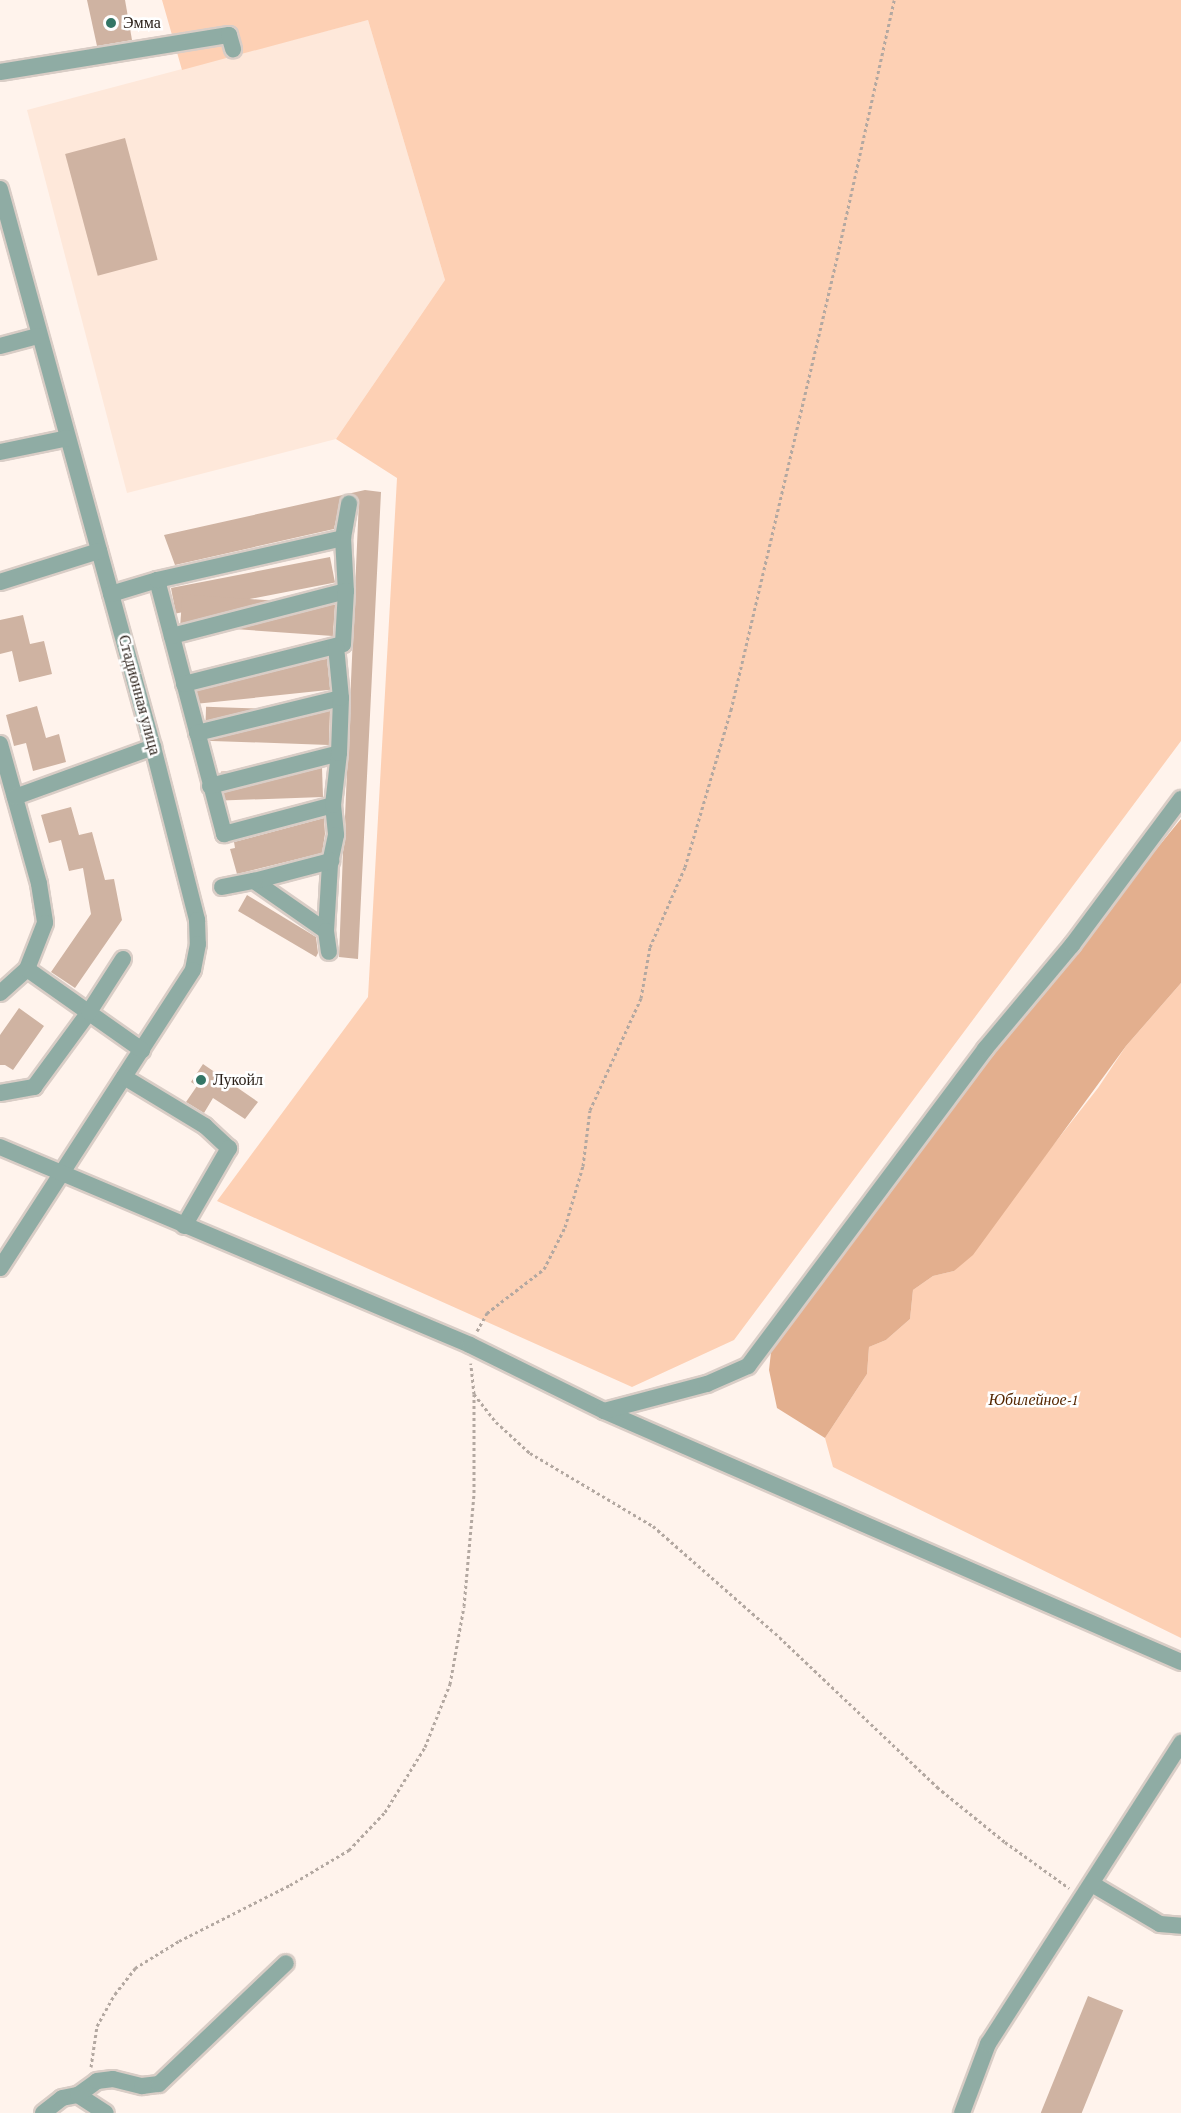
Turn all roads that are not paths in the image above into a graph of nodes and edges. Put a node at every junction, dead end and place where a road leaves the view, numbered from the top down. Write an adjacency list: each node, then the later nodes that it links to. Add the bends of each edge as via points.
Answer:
1 (233, 49): 2 (street, via 229,35)
2 (0, 72)
3 (0, 189): 4 (street, Стадионная улица)
4 (6, 236): 5 (street, Стадионная улица)
5 (38, 336): 6 (street); 7 (street, Стадионная улица)
6 (0, 346)
7 (68, 438): 8 (street); 11 (street, Стадионная улица)
8 (0, 452)
9 (349, 504): 10 (street)
10 (343, 538): 12 (street); 14 (street)
11 (99, 551): 13 (street); 15 (street, Стадионная улица)
12 (157, 580): 15 (street); 16 (street)
13 (0, 582)
14 (346, 591): 16 (street); 17 (street, via 343,644)
15 (111, 594): 22 (street, Стадионная улица)
16 (172, 636): 18 (street)
17 (336, 646): 18 (street); 19 (street)
18 (184, 684): 20 (street)
19 (341, 698): 20 (street); 23 (street)
20 (197, 733): 24 (street)
21 (0, 744): 25 (street)
22 (153, 747): 25 (street); 37 (street, Стадионная улица, via 197,920 198,944 193,970)
23 (339, 753): 24 (street); 27 (street)
24 (210, 786): 27 (street, via 224,834)
25 (15, 796): 34 (street, via 39,884 45,923)
26 (1181, 799): 44 (street, via 1072,945 985,1049 748,1366 707,1383)
27 (333, 805): 28 (street, via 336,835)
28 (331, 861): 29 (street); 31 (street)
29 (254, 881): 30 (street); 31 (street)
30 (222, 887)
31 (327, 931): 32 (street)
32 (329, 952)
33 (123, 959): 36 (street)
34 (27, 969): 35 (street); 36 (street)
35 (0, 993)
36 (89, 1012): 37 (street); 39 (street, via 34,1087)
37 (142, 1050): 38 (street, Стадионная улица)
38 (124, 1077): 41 (street, Стадионная улица); 42 (street, via 205,1126 229,1148)
39 (0, 1093)
40 (0, 1147): 41 (street)
41 (61, 1174): 42 (street); 43 (street, Стадионная улица)
42 (184, 1226): 44 (street)
43 (0, 1268)
44 (604, 1411): 45 (street)
45 (1181, 1662)
46 (1181, 1743): 47 (street)
47 (1175, 1767): 48 (street)
48 (1092, 1884): 49 (street, via 1160,1924); 54 (street, via 988,2044)
49 (1181, 1926)
50 (286, 1963): 51 (street, via 159,2084 142,2086 113,2079 97,2080)
51 (84, 2090): 52 (street, via 62,2098); 53 (street)
52 (43, 2113)
53 (106, 2113)
54 (962, 2113)

